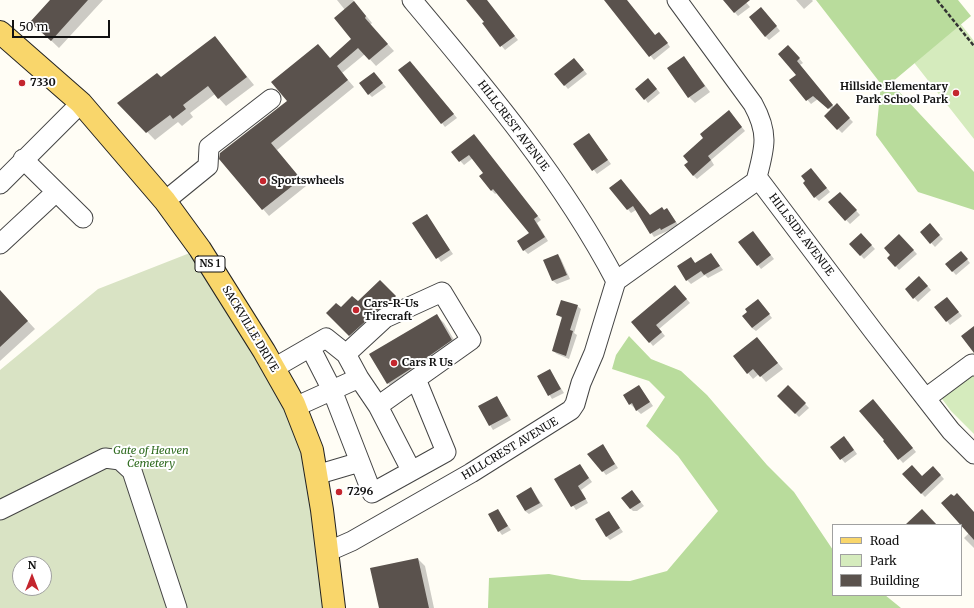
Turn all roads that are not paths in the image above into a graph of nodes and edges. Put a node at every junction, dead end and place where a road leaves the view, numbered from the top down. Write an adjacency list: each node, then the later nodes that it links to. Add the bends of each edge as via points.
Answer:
1 (412, 0): 13 (street, HILLCREST AVENUE, via 486,88 552,178 594,241)
2 (677, 0): 7 (street, via 749,98 762,120 764,150 757,177)
3 (2, 39): 5 (main road, SACKVILLE DRIVE / NS 1)
4 (271, 100): 10 (street, via 209,147 208,166)
5 (81, 103): 6 (street); 10 (main road, SACKVILLE DRIVE / NS 1)
6 (23, 159): 8 (street); 9 (street)
7 (759, 179): 13 (street); 21 (street, HILLSIDE AVENUE)
8 (0, 184)
9 (56, 192): 11 (street); 12 (street)
10 (165, 201): 17 (main road, SACKVILLE DRIVE / NS 1, via 232,296)
11 (83, 218)
12 (0, 244)
13 (616, 281): 29 (street, HILLCREST AVENUE, via 594,353 571,410 471,473 352,541)
14 (310, 347): 15 (street, via 326,338); 17 (street); 20 (street)
15 (346, 354): 18 (street); 19 (street, via 385,318 442,292 471,340)
16 (974, 366): 21 (street, via 972,364)
17 (274, 368): 23 (main road, SACKVILLE DRIVE / NS 1)
18 (359, 378): 20 (street); 22 (street)
19 (416, 379): 22 (street); 26 (street, via 446,452)
20 (332, 390): 23 (street); 25 (street)
21 (926, 398): 24 (street, HILLSIDE AVENUE)
22 (378, 406): 26 (street)
23 (295, 407): 27 (main road, SACKVILLE DRIVE / NS 1, via 312,450)
24 (974, 454)
25 (360, 462): 26 (street, via 372,493); 27 (street)
26 (411, 470)
27 (316, 475): 29 (main road, SACKVILLE DRIVE / NS 1)
28 (0, 510): 30 (street, via 105,458 120,460 132,471)
29 (327, 552): 31 (main road, SACKVILLE DRIVE / NS 1)
30 (177, 608)
31 (334, 608)

